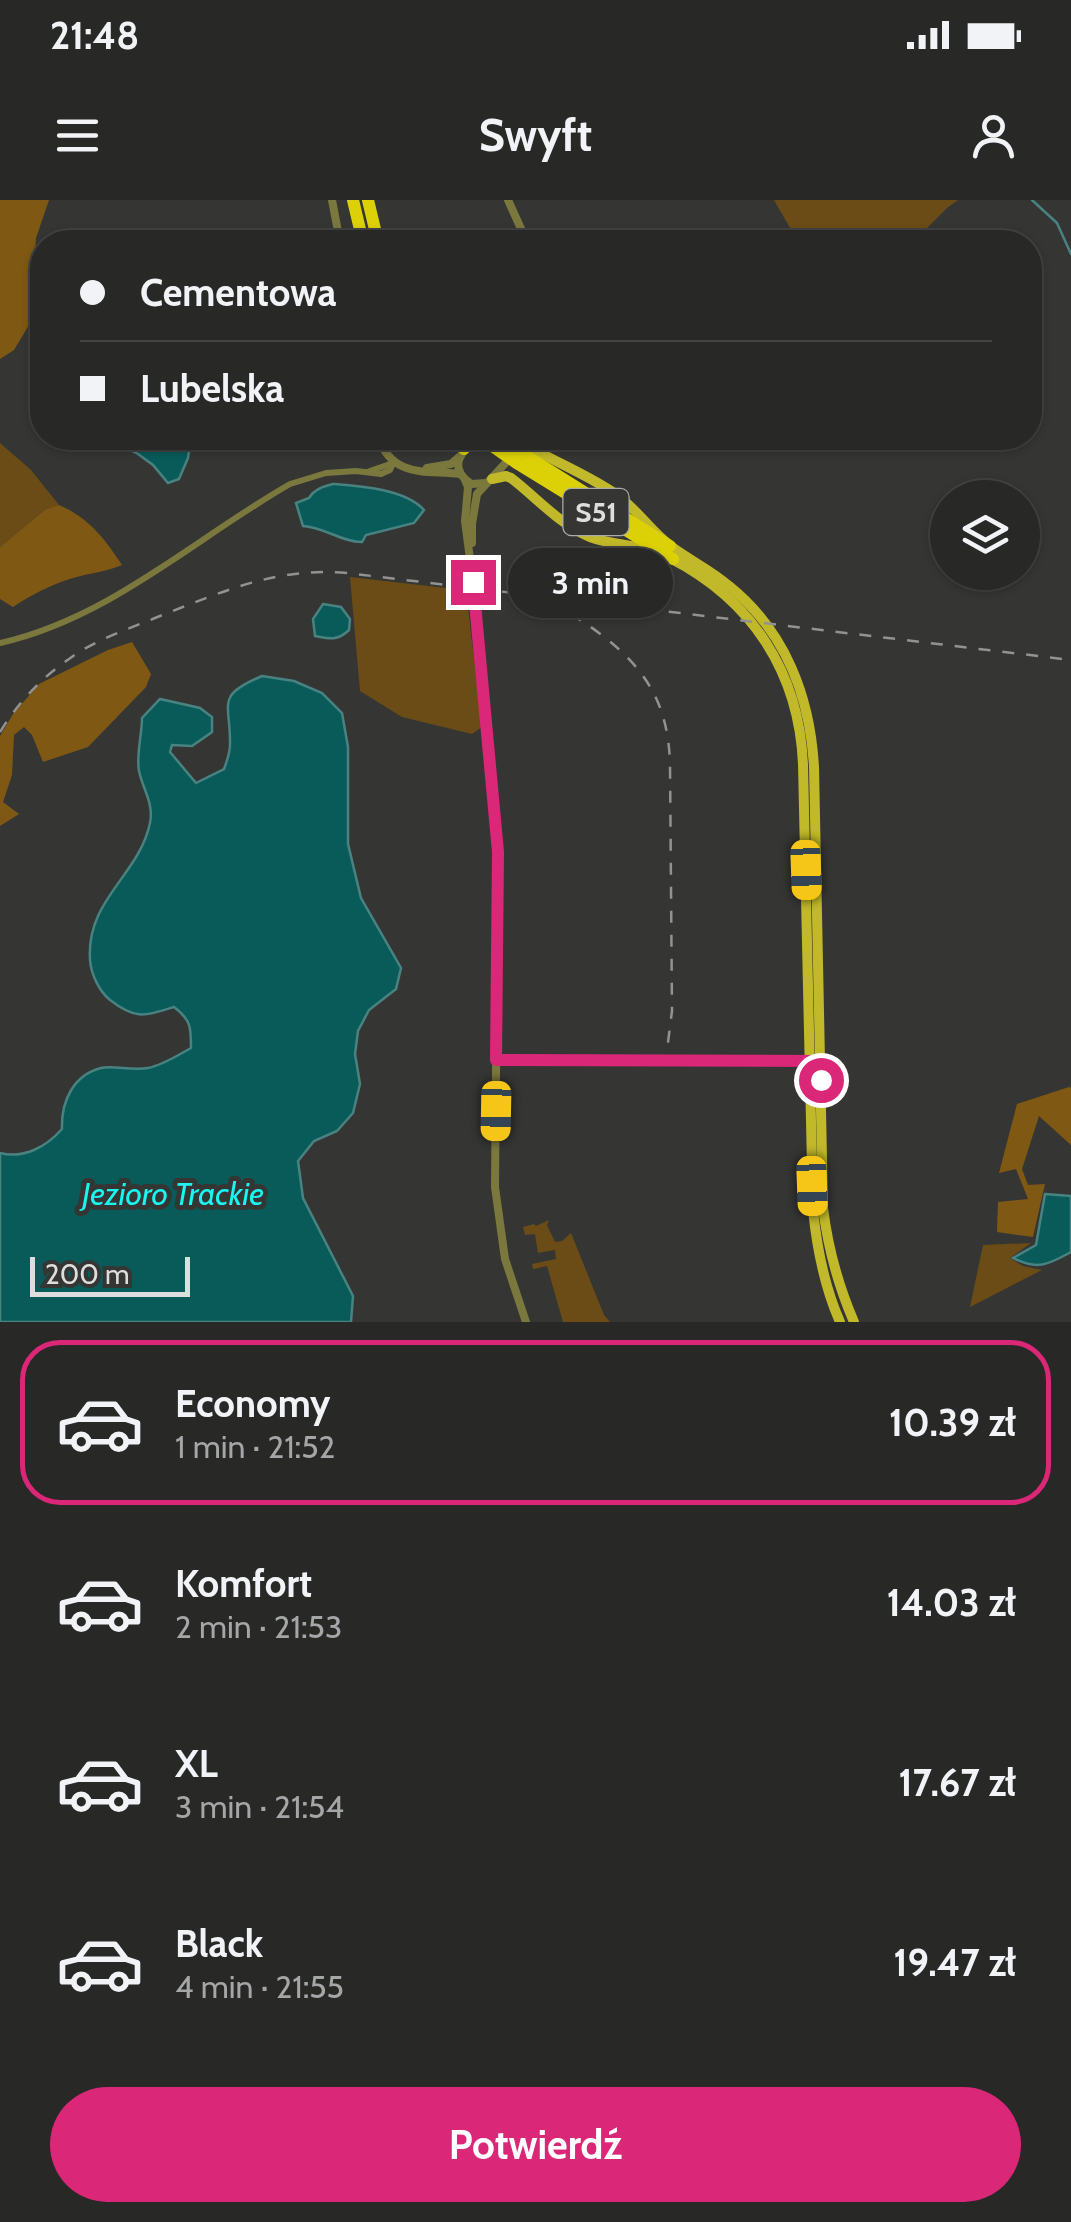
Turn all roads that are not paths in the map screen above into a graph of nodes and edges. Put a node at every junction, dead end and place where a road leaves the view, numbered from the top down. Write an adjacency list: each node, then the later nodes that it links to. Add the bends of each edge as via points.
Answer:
1 (332, 200): 5 (street)
2 (353, 200): 6 (highway)
3 (508, 200): 8 (street)
4 (369, 204): 7 (highway)
5 (338, 230)
6 (359, 230)
7 (377, 230)
8 (522, 230)
9 (383, 450): 17 (street)
10 (461, 450): 17 (street, via 451,464 426,469)
11 (464, 450): 18 (street)
12 (503, 450): 16 (highway, S51)
13 (511, 450): 16 (highway, S51)
14 (516, 450): 19 (street)
15 (536, 450): 20 (main road, via 619,496)
16 (521, 460): 20 (highway, S51)
17 (394, 462): 18 (street); 22 (street, via 290,484 98,606)
18 (463, 477): 19 (street); 21 (street)
19 (489, 481): 20 (main road, via 511,478 599,540); 21 (street, via 478,494 472,524)
20 (671, 553): 24 (main road, via 759,631 796,710); 24 (main road, via 722,580 759,615 800,685 811,736)
21 (473, 582): 23 (street, via 498,852)
22 (0, 643)
23 (496, 1060): 24 (street); 25 (street, via 496,1201)
24 (814, 1061): 26 (main road, via 815,1231); 27 (main road, via 826,1234)
25 (526, 1322)
26 (840, 1322)
27 (854, 1322)

